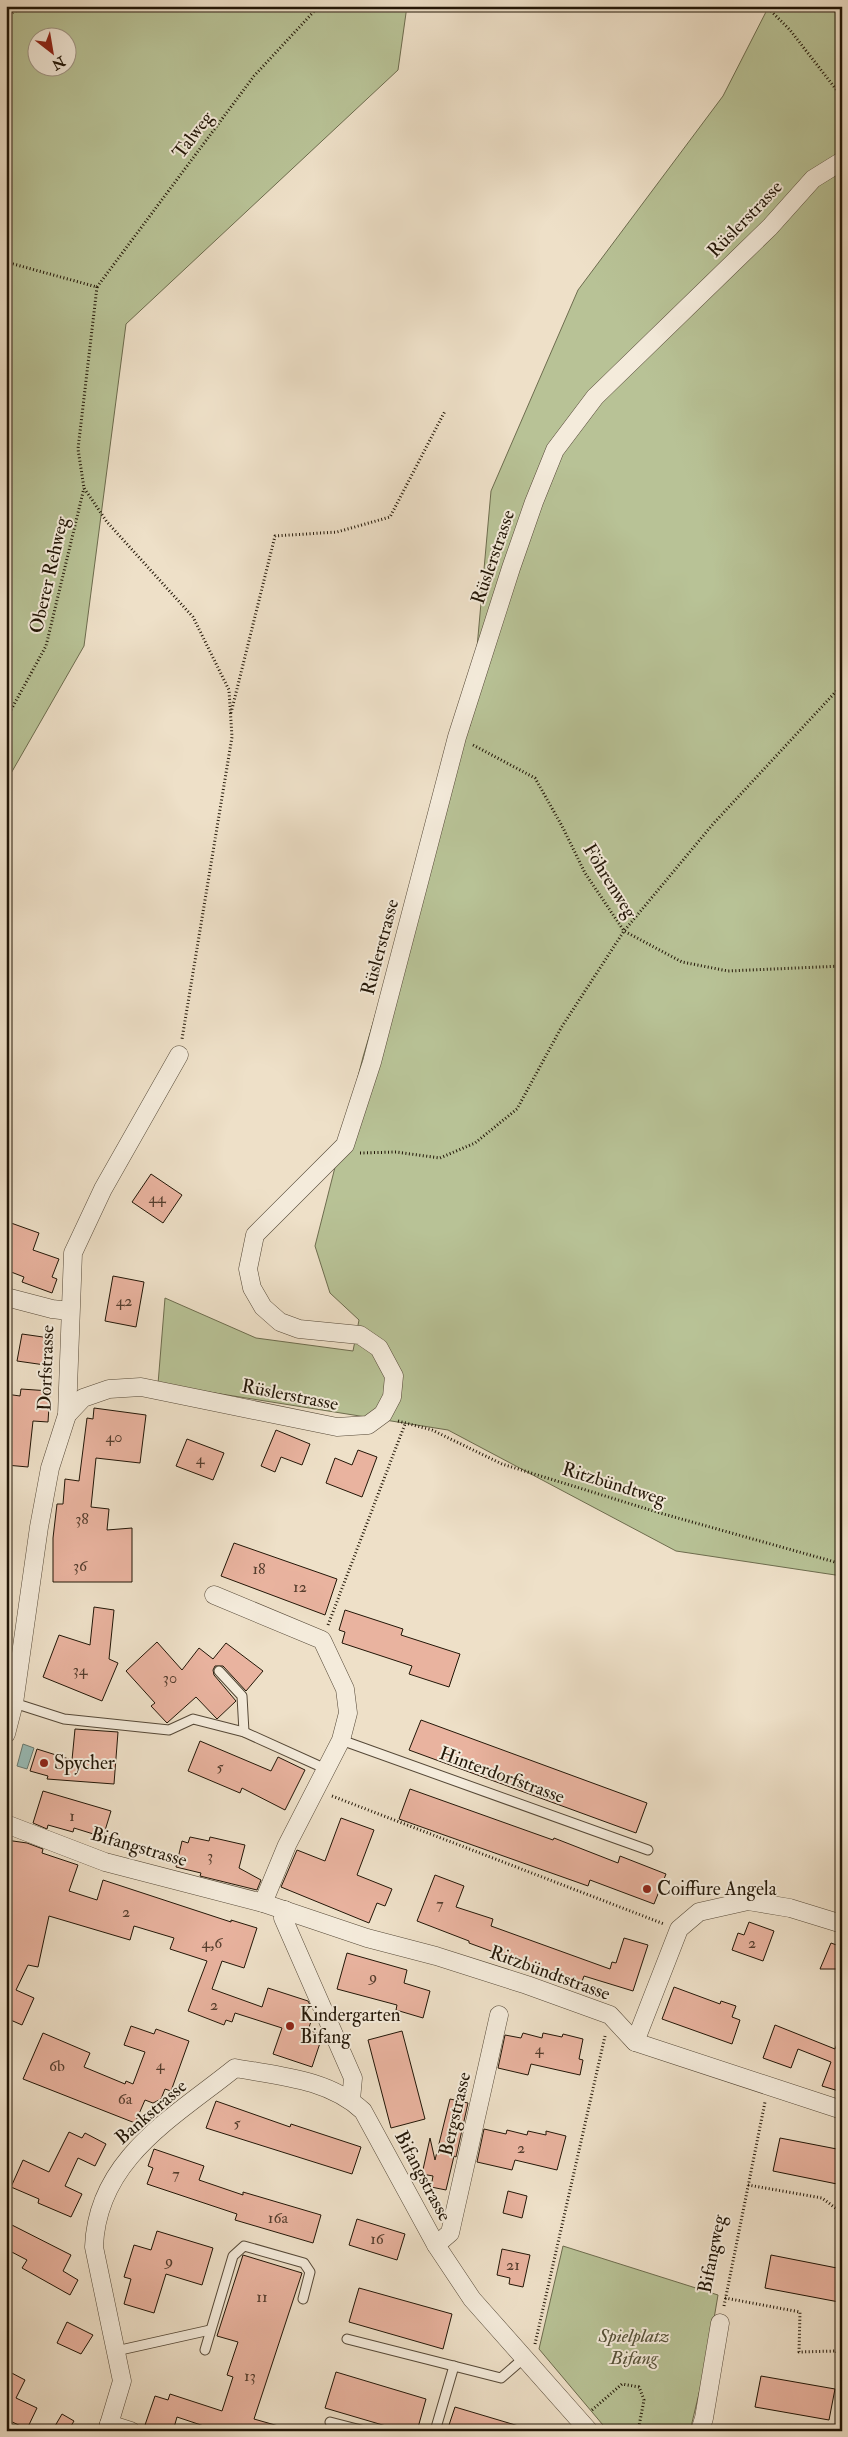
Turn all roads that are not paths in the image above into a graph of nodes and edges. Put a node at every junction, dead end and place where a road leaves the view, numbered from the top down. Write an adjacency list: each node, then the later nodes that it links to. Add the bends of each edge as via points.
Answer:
1 (842, 161): 5 (street, Rüslerstrasse, via 813,179 770,227 595,397 555,450 510,568 457,737 372,1062 345,1145 255,1235 248,1269 252,1288 263,1307 280,1322 299,1329 360,1335 379,1348 394,1376 392,1397 384,1414 368,1425 337,1427 141,1387 109,1389 84,1398)
2 (180, 1056): 4 (street, Dorfstrasse, via 103,1189 73,1252)
3 (6, 1297): 4 (street)
4 (69, 1311): 5 (street, Dorfstrasse)
5 (68, 1415): 8 (street, Dorfstrasse, via 48,1477)
6 (214, 1595): 11 (street, via 322,1640 345,1689 348,1713)
7 (219, 1671): 9 (lane, via 242,1696)
8 (10, 1703): 9 (lane, via 64,1719 169,1730 194,1719); 10 (street, Dorfstrasse)
9 (244, 1732): 12 (lane)
10 (6, 1734)
11 (342, 1740): 12 (street); 14 (lane, Hinterdorfstrasse)
12 (326, 1769): 15 (street, via 287,1845)
13 (6, 1824): 15 (street, Bifangstrasse, via 105,1862)
14 (648, 1850)
15 (263, 1903): 16 (street, Ritzbündtstrasse)
16 (285, 1910): 19 (street, Ritzbündtstrasse, via 366,1938 527,1985 610,2015); 20 (street, via 283,1918 353,2078)
17 (842, 1924): 19 (street, via 790,1908 748,1901 700,1912 679,1929)
18 (499, 2016): 22 (street, Bergstrasse, via 450,2233)
19 (635, 2042): 21 (street, Ritzbündtstrasse)
20 (351, 2100): 22 (street, Bifangstrasse, via 373,2126); 28 (street, Bankstrasse, via 335,2091 295,2078 235,2068 137,2147 117,2172 95,2224 94,2247)
21 (842, 2110)
22 (436, 2245): 29 (street, Bifangstrasse, via 472,2299)
23 (303, 2299): 25 (lane, via 310,2272 304,2263 244,2246 233,2256)
24 (720, 2323): 37 (street)
25 (210, 2330): 27 (lane); 28 (lane)
26 (346, 2339): 30 (lane)
27 (205, 2350)
28 (116, 2351): 33 (street, Bankstrasse, via 122,2381)
29 (524, 2358): 30 (lane, via 501,2378); 32 (street, Bifangstrasse)
30 (454, 2366): 36 (lane)
31 (330, 2422): 35 (lane)
32 (584, 2425)
33 (108, 2428): 34 (street)
34 (131, 2431)
35 (365, 2431)
36 (435, 2431)
37 (700, 2431)

